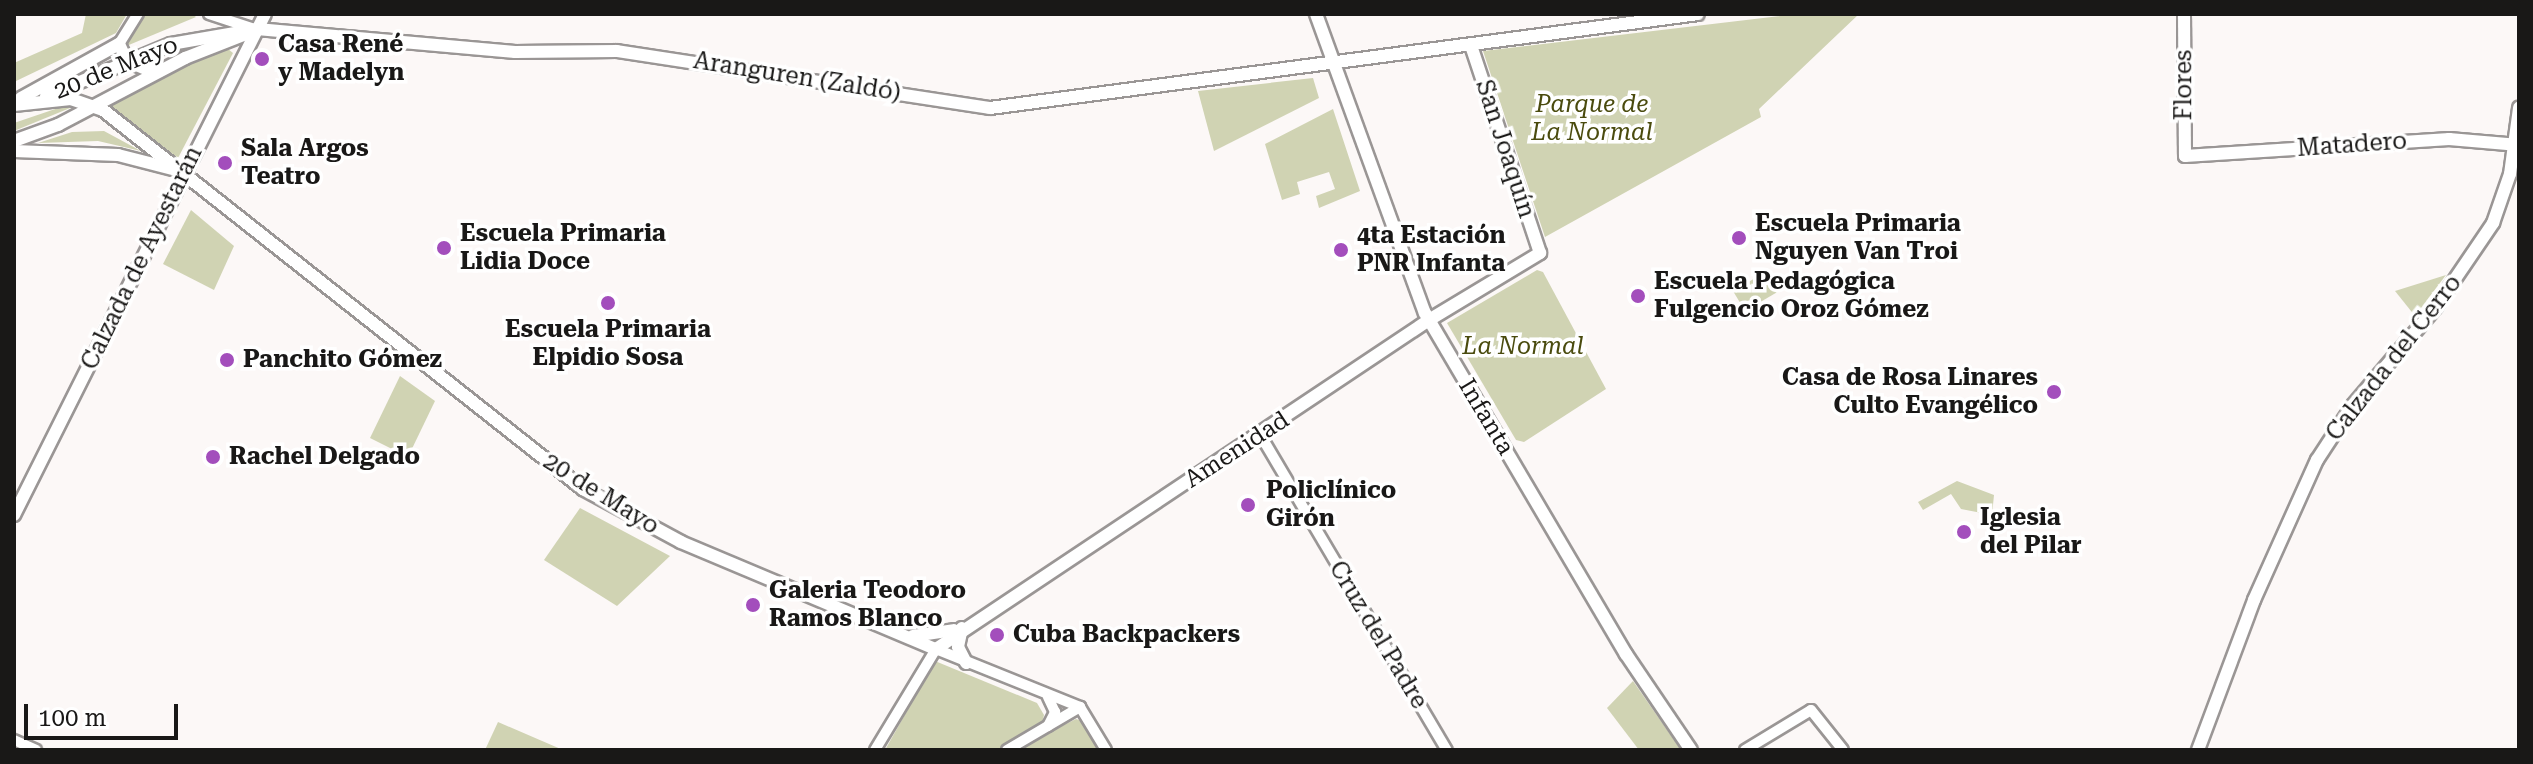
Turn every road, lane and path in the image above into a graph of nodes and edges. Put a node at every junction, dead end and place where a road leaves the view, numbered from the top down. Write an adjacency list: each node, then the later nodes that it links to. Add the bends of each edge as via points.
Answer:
1 (138, 14): 8 (street)
2 (209, 14): 7 (street)
3 (265, 14): 7 (main road, Calzada de Ayestarán)
4 (1316, 14): 11 (main road, Infanta)
5 (1698, 14): 9 (main road, Aranguren (Zaldó))
6 (2184, 14): 20 (main road, Flores)
7 (257, 29): 10 (main road, 20 de Mayo, via 197,37); 11 (main road, Aranguren (Zaldó), via 515,52 617,51 990,108); 12 (main road, 20 de Mayo); 21 (main road, Calzada de Ayestarán)
8 (119, 44): 10 (main road); 14 (main road)
9 (1471, 45): 11 (main road, Aranguren (Zaldó)); 22 (main road, San Joaquín)
10 (127, 61): 12 (main road); 13 (main road, 20 de Mayo)
11 (1335, 64): 23 (main road, Infanta)
12 (155, 73): 15 (main road, 20 de Mayo)
13 (35, 100): 14 (main road, 20 de Mayo); 15 (main road, 20 de Mayo, via 71,99)
14 (14, 103)
15 (96, 107): 17 (main road, 20 de Mayo); 21 (main road, 20 de Mayo)
16 (2519, 108): 18 (main road, Calzada del Cerro)
17 (14, 141)
18 (2517, 144): 20 (main road, Matadero, via 2436,139); 42 (main road, Calzada del Cerro, via 2506,189 2483,240 2436,307 2353,405 2299,494)
19 (14, 151): 21 (main road, 20 de Mayo, via 118,155)
20 (2185, 156)
21 (183, 174): 25 (main road, Calzada de Ayestarán); 27 (main road, 20 de Mayo, via 583,489 681,542)
22 (1540, 253): 23 (main road, Amenidad)
23 (1429, 320): 24 (main road, Amenidad); 39 (main road, Infanta, via 1626,654)
24 (1261, 436): 26 (main road, Amenidad); 38 (street, Cruz del Padre)
25 (14, 515)
26 (964, 625): 27 (main road, via 935,636); 28 (main road, Amenidad); 29 (main road, via 957,643)
27 (901, 634): 28 (main road, 20 de Mayo)
28 (936, 649): 29 (street, 20 de Mayo); 35 (street)
29 (966, 663): 30 (street, 20 de Mayo)
30 (1048, 697): 31 (street, 20 de Mayo); 32 (street, via 1054,716)
31 (1080, 707): 32 (street); 37 (street)
32 (1045, 730): 36 (street)
33 (14, 740): 34 (street)
34 (36, 750)
35 (875, 750)
36 (1007, 750)
37 (1106, 750)
38 (1447, 750)
39 (1691, 750)
40 (1745, 750): 41 (street, via 1811,710)
41 (1843, 750)
42 (2198, 750)

